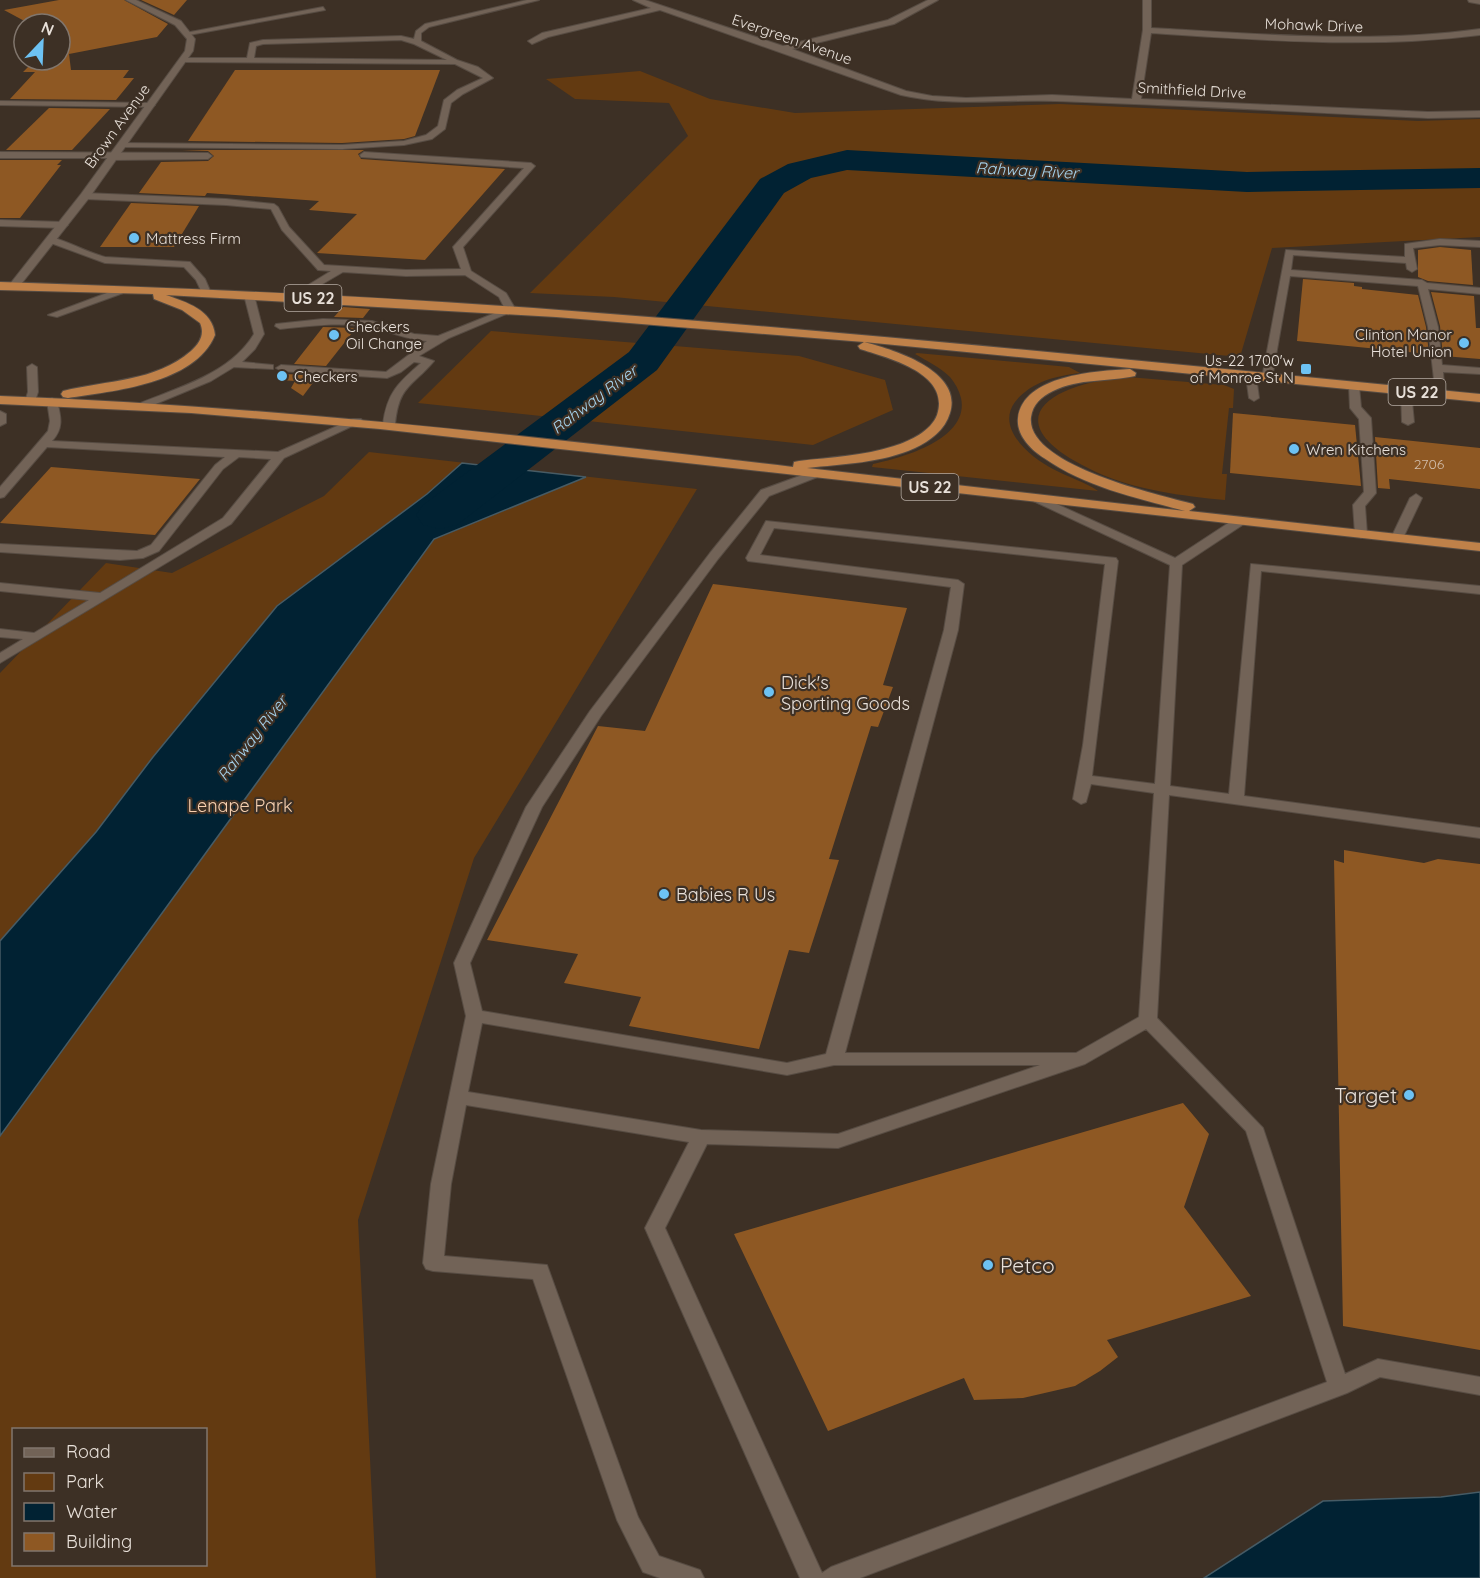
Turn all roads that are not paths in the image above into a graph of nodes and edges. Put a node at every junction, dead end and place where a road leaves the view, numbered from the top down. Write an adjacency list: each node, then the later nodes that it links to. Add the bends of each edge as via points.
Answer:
1 (130, 0): 12 (street, via 178,23)
2 (536, 0): 14 (lane, via 428,25 418,32)
3 (637, 0): 8 (street, Evergreen Avenue)
4 (933, 0): 15 (street, via 891,22)
5 (1147, 0): 10 (street)
6 (1472, 0): 7 (street)
7 (1480, 2)
8 (660, 8): 13 (street); 15 (street, Evergreen Avenue)
9 (323, 9): 12 (lane)
10 (1147, 30): 11 (street, Mohawk Drive, via 1359,41); 20 (street)
11 (1480, 32)
12 (189, 33): 16 (street, Brown Avenue, via 191,45)
13 (532, 41)
14 (417, 42): 17 (lane, via 372,38 263,42 253,45); 18 (lane)
15 (783, 49): 19 (street, Evergreen Avenue)
16 (183, 60): 17 (lane); 22 (street, Brown Avenue)
17 (250, 61): 18 (lane)
18 (456, 62): 24 (lane, via 489,78 447,102 442,127 429,137 404,143 342,147)
19 (904, 93): 20 (street, Smithfield Drive, via 949,101 1052,98)
20 (1136, 102): 23 (street, Smithfield Drive)
21 (0, 103): 22 (lane)
22 (151, 105): 24 (street, Brown Avenue)
23 (1480, 114)
24 (122, 145): 26 (street, Brown Avenue)
25 (0, 155): 26 (lane)
26 (114, 156): 27 (street, Brown Avenue); 34 (lane, via 387,155 531,166 458,247)
27 (85, 196): 29 (street, Brown Avenue); 33 (lane, via 226,201 274,207 285,228 321,268)
28 (0, 223): 29 (lane)
29 (63, 225): 30 (street, Brown Avenue)
30 (51, 240): 38 (street, Brown Avenue); 41 (lane, via 105,260 187,264)
31 (1480, 244): 32 (lane, via 1440,242 1408,246)
32 (1411, 260): 35 (lane, via 1289,252); 36 (lane)
33 (342, 269): 34 (lane); 43 (lane)
34 (467, 272): 44 (lane, via 503,295)
35 (1286, 273): 36 (lane); 62 (lane)
36 (1419, 284): 40 (lane); 58 (lane, via 1433,327)
37 (0, 286): 38 (highway, US 22)
38 (14, 286): 39 (highway, US 22)
39 (128, 290): 41 (highway, US 22); 45 (lane); 69 (highway, via 178,304 199,316 208,327 207,340 189,359 157,376)
40 (1480, 291)
41 (206, 293): 42 (highway, US 22)
42 (249, 295): 43 (highway, US 22); 46 (lane)
43 (295, 297): 44 (highway, US 22)
44 (512, 310): 50 (highway, US 22); 52 (lane)
45 (53, 315)
46 (258, 325): 47 (lane); 54 (lane, via 258,338)
47 (280, 326): 48 (lane); 51 (lane, via 323,322 372,324)
48 (321, 331)
49 (351, 333): 51 (lane)
50 (825, 335): 60 (highway, US 22); 80 (highway, via 881,351 932,376 944,388 945,414 930,433 898,449)
51 (413, 337): 52 (lane)
52 (440, 339): 53 (lane)
53 (410, 358): 57 (lane, via 398,371 387,375); 76 (lane, via 429,361 394,395)
54 (233, 364): 55 (lane); 71 (lane)
55 (269, 367)
56 (32, 368): 69 (lane)
57 (281, 368)
58 (1437, 368): 59 (lane); 65 (lane)
59 (1480, 371)
60 (1219, 373): 61 (highway, US 22); 85 (highway, via 1129,373 1070,381 1032,399 1023,421 1041,449 1067,465 1118,486)
61 (1251, 376): 62 (highway, US 22); 66 (lane)
62 (1267, 378): 63 (highway, US 22)
63 (1354, 386): 64 (highway, US 22); 86 (lane, via 1356,408 1365,418 1370,493 1359,505)
64 (1406, 391): 65 (highway, US 22); 74 (lane)
65 (1440, 394): 67 (highway, US 22)
66 (1254, 398)
67 (1480, 399)
68 (0, 400): 69 (highway, US 22)
69 (30, 400): 70 (highway, US 22)
70 (52, 401): 71 (highway, US 22); 77 (lane, via 56,427)
71 (142, 406): 73 (highway, US 22)
72 (0, 414): 75 (lane)
73 (357, 421): 76 (highway, US 22); 79 (lane)
74 (1408, 422)
75 (0, 423)
76 (389, 424): 80 (highway, US 22)
77 (45, 444): 78 (lane); 82 (lane)
78 (237, 454): 79 (lane); 89 (lane, via 219,467 155,548 139,555)
79 (280, 456): 93 (lane, via 227,521)
80 (771, 469): 81 (highway, US 22)
81 (816, 474): 84 (highway, US 22); 102 (lane, via 765,493 595,714 534,807 462,963)
82 (0, 494)
83 (1416, 498): 87 (lane)
84 (1035, 499): 85 (highway, US 22); 90 (lane)
85 (1240, 521): 86 (highway, US 22); 90 (lane)
86 (1361, 534): 87 (highway, US 22)
87 (1397, 538): 88 (highway, US 22)
88 (1480, 547)
89 (0, 548)
90 (1176, 563): 98 (lane)
91 (0, 587): 93 (lane)
92 (1480, 590): 100 (lane, via 1255,567)
93 (102, 597): 95 (lane)
94 (0, 633): 95 (lane)
95 (37, 637): 96 (lane)
96 (0, 659)
97 (1084, 779): 98 (lane); 99 (lane); 104 (lane, via 1112,561 770,524 752,558 958,584 951,630)
98 (1162, 791): 100 (lane); 103 (lane)
99 (1081, 799)
100 (1236, 801): 101 (lane)
101 (1480, 833)
102 (475, 1016): 104 (lane, via 787,1069); 106 (lane)
103 (1148, 1020): 105 (lane); 109 (lane, via 1254,1128)
104 (834, 1059): 105 (lane)
105 (1079, 1059): 107 (lane, via 838,1141)
106 (458, 1097): 107 (lane); 110 (lane, via 441,1184 433,1263 540,1271 628,1520 651,1564)
107 (701, 1137): 111 (lane, via 656,1228)
108 (1480, 1386): 109 (lane, via 1378,1368)
109 (1339, 1387): 112 (lane)
110 (692, 1578)
111 (812, 1578)
112 (831, 1578)

